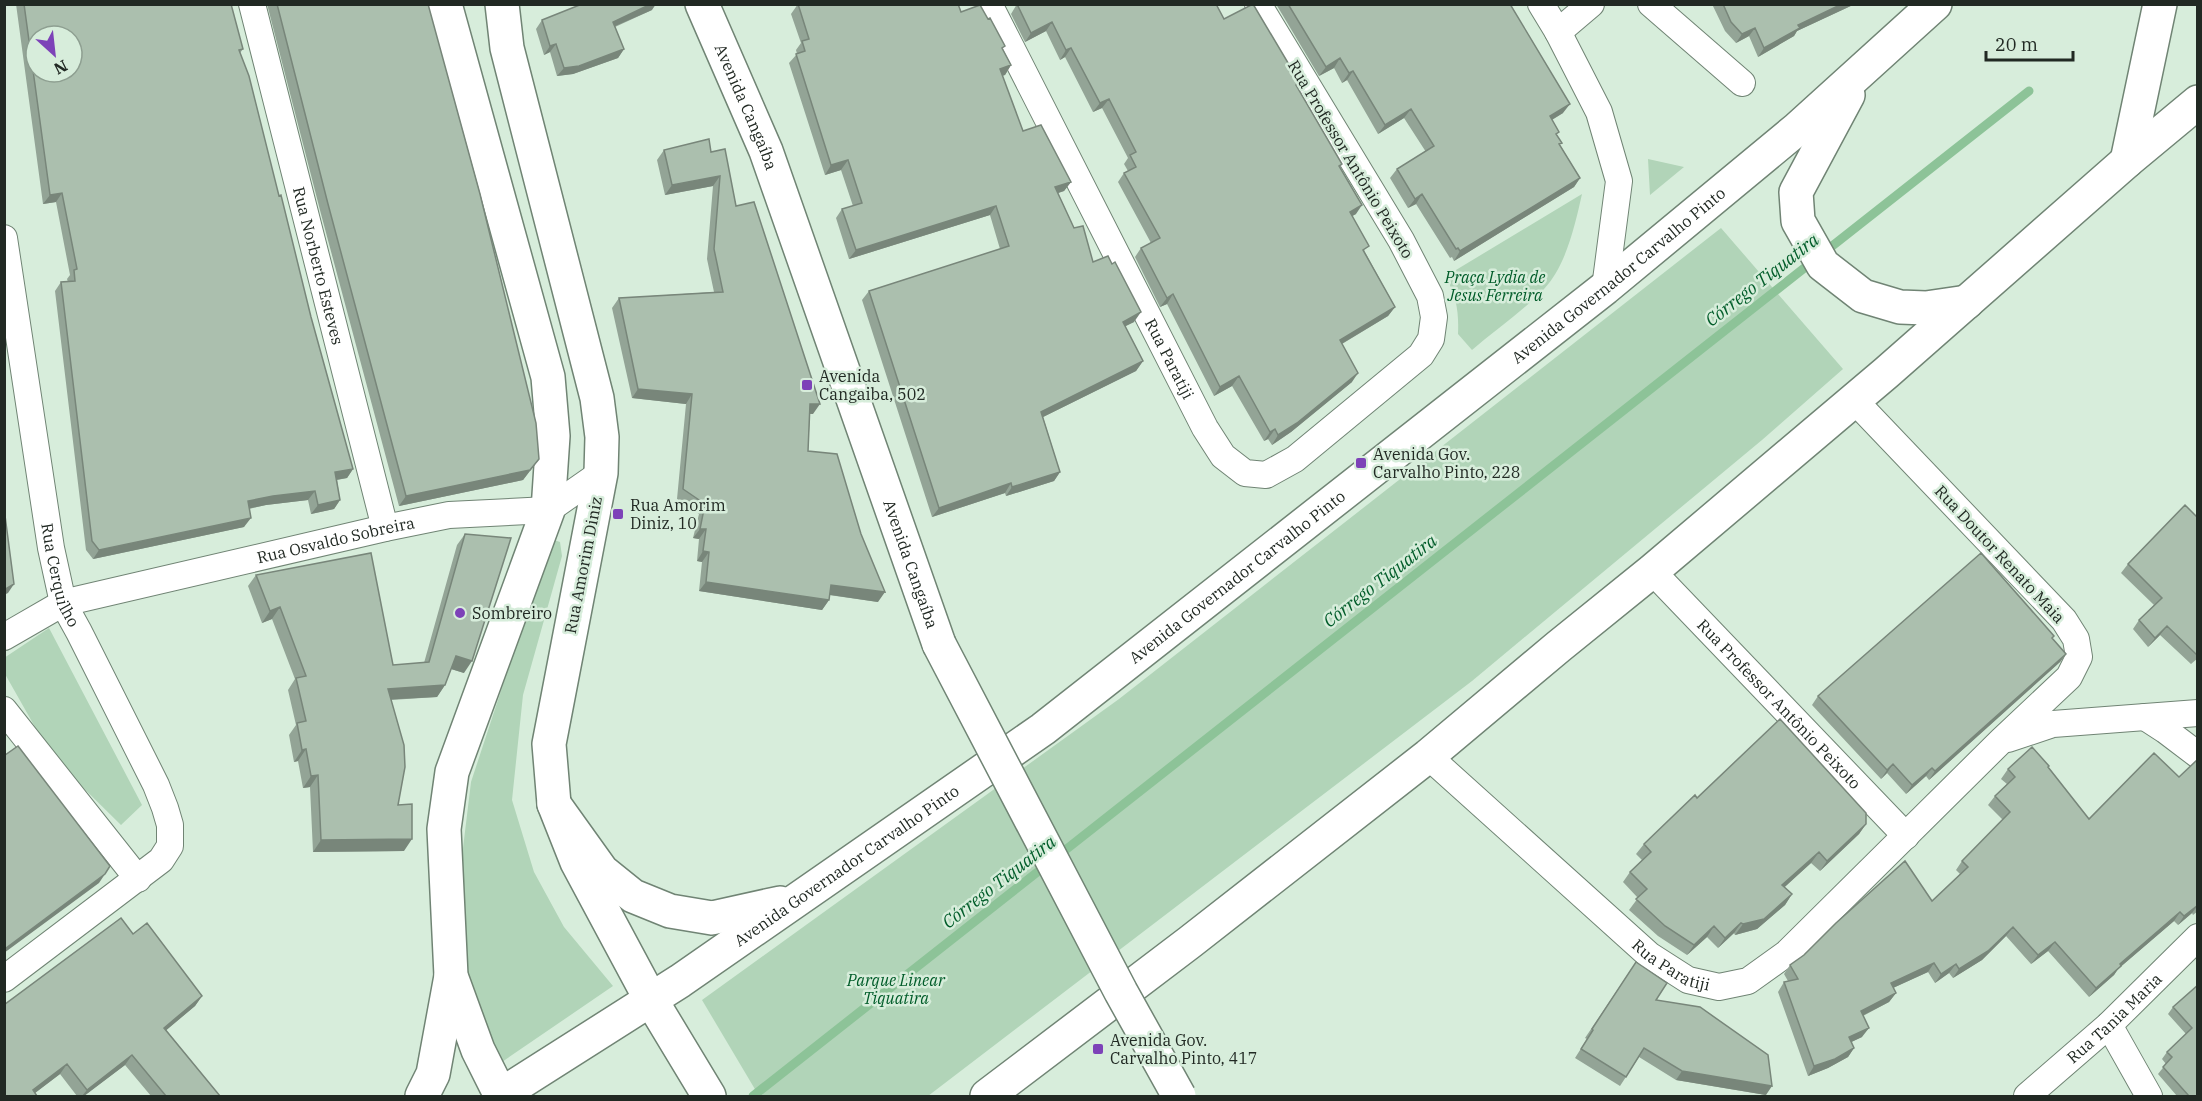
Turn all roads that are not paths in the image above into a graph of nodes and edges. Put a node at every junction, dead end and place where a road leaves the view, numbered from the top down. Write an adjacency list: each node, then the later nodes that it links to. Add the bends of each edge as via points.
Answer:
1 (252, 4): 26 (street, Rua Norberto Esteves)
2 (445, 4): 25 (main road, via 548,377 553,436)
3 (502, 4): 24 (main road, Rua Amorim Diniz, via 507,48 597,398)
4 (702, 4): 49 (main road, Avenida Cangaíba, bridge, via 766,151 939,644)
5 (989, 4): 22 (street, Rua Paratiji, via 1205,428 1223,456 1245,472 1266,475 1295,459 1421,356 1431,339)
6 (1258, 4): 22 (street, Rua Professor Antônio Peixoto, via 1401,240 1430,296)
7 (1541, 4): 12 (street)
8 (1591, 4): 12 (street)
9 (1651, 4): 14 (street)
10 (1935, 4): 13 (main road, Avenida Governador Carvalho Pinto)
11 (2160, 4): 18 (main road)
12 (1558, 32): 20 (street, via 1599,112 1619,181)
13 (1863, 70): 20 (main road, Avenida Governador Carvalho Pinto); 21 (main road, via 1796,192 1798,221 1823,265 1863,296 1900,307)
14 (1742, 83)
15 (2198, 83): 17 (main road)
16 (2198, 102): 17 (main road)
17 (2165, 129): 18 (main road)
18 (2127, 161): 21 (main road)
19 (5, 240): 28 (street, Rua Cerquilho, via 51,548)
20 (1605, 288): 39 (main road, Avenida Governador Carvalho Pinto, via 1042,729)
21 (1967, 302): 23 (main road)
22 (1434, 317)
23 (1854, 399): 27 (main road); 33 (street, Rua Doutor Renato Maia, via 2064,620 2076,639 2079,657 2069,677)
24 (601, 472): 25 (street); 36 (main road, Rua Amorim Diniz, via 549,744)
25 (548, 510): 26 (street, Rua Osvaldo Sobreira, via 449,515); 41 (main road, via 452,772 444,829)
26 (385, 528): 28 (street, Rua Osvaldo Sobreira)
27 (1653, 571): 35 (main road); 37 (street, Rua Professor Antônio Peixoto)
28 (63, 603): 29 (street, Rua Osvaldo Sobreira); 38 (street, Rua Cerquilho, via 156,785 170,825 170,846 161,860)
29 (4, 637)
30 (4, 710): 38 (street)
31 (2198, 713): 32 (street)
32 (2145, 717): 33 (street, via 2053,724); 34 (street)
33 (2001, 741): 37 (street, Rua Paratiji)
34 (2198, 755)
35 (1428, 756): 37 (street, Rua Paratiji, via 1649,955 1688,980 1719,987 1748,981 1787,953); 48 (main road)
36 (554, 804): 39 (main road, via 602,871 633,896 670,911 712,918); 43 (main road, Rua Amorim Diniz, via 577,862)
37 (1906, 836)
38 (138, 879): 42 (street, Rua Cerquilho)
39 (796, 899): 43 (main road, Avenida Governador Carvalho Pinto)
40 (2198, 938): 44 (street, Rua Tania Maria)
41 (451, 976): 45 (main road, via 433,1074); 46 (main road)
42 (4, 979)
43 (651, 1000): 46 (main road, Avenida Governador Carvalho Pinto); 47 (main road, Rua Amorim Diniz)
44 (2109, 1025): 50 (street, Rua Tania Maria); 51 (street)
45 (422, 1096)
46 (500, 1096)
47 (709, 1096)
48 (987, 1096)
49 (1179, 1096)
50 (2027, 1096)
51 (2148, 1096)

